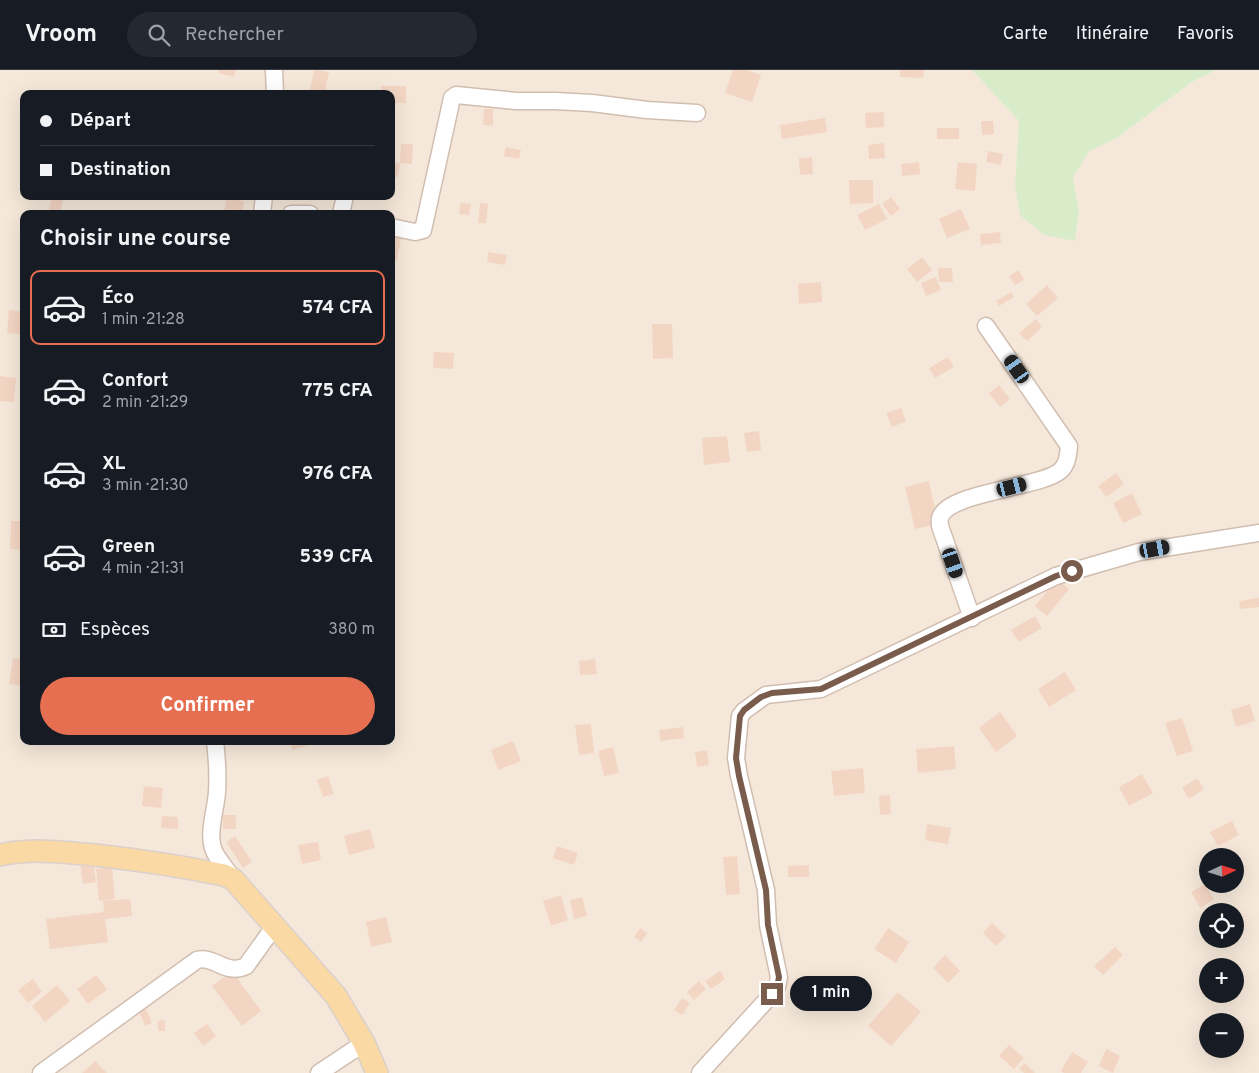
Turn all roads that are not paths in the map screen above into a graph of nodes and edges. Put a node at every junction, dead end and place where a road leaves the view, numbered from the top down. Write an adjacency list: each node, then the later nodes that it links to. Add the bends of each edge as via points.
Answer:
1 (274, 70): 2 (street)
2 (275, 90)
3 (697, 113): 4 (street, via 456,95 452,98 423,230)
4 (395, 229)
5 (986, 326): 7 (street, via 1069,446 1068,459 1060,471 1043,479 956,503 940,518)
6 (1259, 533): 7 (street, via 1140,552 1056,576)
7 (972, 618): 18 (street, via 821,689 766,695 740,716 736,758 766,890 768,925 779,977 772,994)
8 (215, 745): 9 (street, via 217,791 212,835)
9 (215, 853): 11 (street); 12 (street)
10 (0, 855): 11 (main road, via 36,850 152,861)
11 (193, 869): 12 (main road)
12 (233, 879): 13 (main road)
13 (274, 927): 14 (main road, via 324,980); 15 (street, via 246,966 231,970 208,960 197,960)
14 (364, 1043): 16 (street); 17 (main road)
15 (41, 1073)
16 (319, 1073)
17 (377, 1073)
18 (700, 1073)

